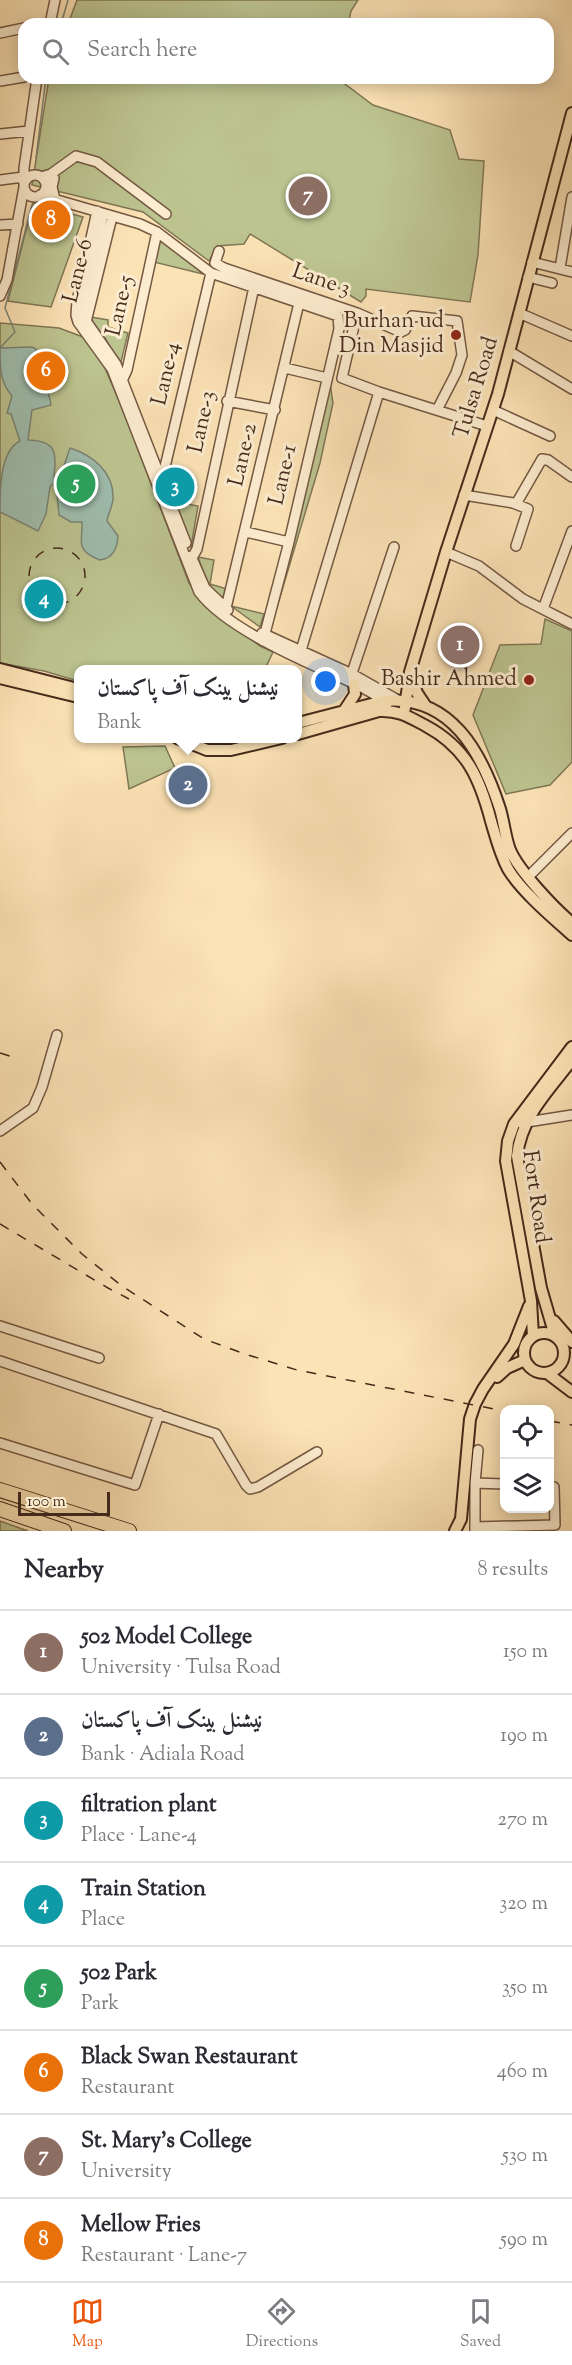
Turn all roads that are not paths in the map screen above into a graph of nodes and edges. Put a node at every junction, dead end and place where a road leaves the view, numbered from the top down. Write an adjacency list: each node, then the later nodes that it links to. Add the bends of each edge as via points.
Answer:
1 (55, 0): 2 (street)
2 (50, 18)
3 (18, 29): 4 (street)
4 (0, 33)
5 (18, 78): 6 (street)
6 (0, 81)
7 (36, 84): 9 (street)
8 (571, 119): 11 (main road, Tulsa Road)
9 (30, 131): 10 (street); 12 (street)
10 (0, 134)
11 (568, 145): 27 (main road, Tulsa Road)
12 (26, 156): 14 (street); 16 (street)
13 (56, 174): 14 (street); 17 (street); 19 (street, via 52,187); 21 (street, via 76,156 88,158)
14 (39, 176): 16 (street, via 29,177); 17 (street)
15 (0, 180): 16 (street)
16 (25, 186): 17 (street, via 34,197); 22 (street)
17 (43, 192): 19 (street)
18 (572, 197): 28 (street)
19 (55, 199): 20 (street)
20 (100, 212): 25 (street); 38 (street, via 76,309 78,322)
21 (166, 214)
22 (19, 220): 24 (street); 34 (street)
23 (111, 221): 38 (street, Lane-6)
24 (0, 225)
25 (157, 232): 30 (street); 43 (street, Lane-5)
26 (219, 251): 36 (street, Lane 3, via 215,263 224,268)
27 (532, 262): 28 (street); 31 (main road, Tulsa Road)
28 (560, 268): 29 (street)
29 (572, 272)
30 (211, 273): 33 (street); 52 (street, Lane-4, via 164,471)
31 (528, 277): 32 (street); 37 (main road, Tulsa Road)
32 (552, 283)
33 (254, 287): 35 (street); 46 (street, Lane-3)
34 (0, 296)
35 (299, 303): 41 (street, Lane-2); 42 (street, Lane-1, via 338,316 339,329)
36 (357, 313): 45 (street, Lane 3, via 342,378); 48 (street, via 401,332 412,316 457,321 462,355)
37 (519, 313): 39 (street); 40 (main road, Tulsa Road)
38 (85, 327): 43 (street)
39 (572, 336)
40 (509, 351): 44 (street); 49 (main road, Tulsa Road)
41 (285, 368): 42 (street); 47 (street, Lane-2)
42 (327, 378): 58 (street, Lane-1)
43 (121, 383): 52 (street)
44 (572, 389)
45 (379, 392): 48 (street, Lane 3); 67 (street)
46 (227, 401): 47 (street); 62 (street, Lane-3, via 196,549)
47 (274, 410): 57 (street, Lane-2)
48 (437, 410): 50 (street, Lane 3)
49 (493, 410): 50 (main road, Tulsa Road); 51 (street)
50 (487, 426): 54 (main road, Tulsa Road)
51 (550, 436)
52 (157, 477): 62 (street)
53 (572, 477): 55 (street, via 542,459)
54 (464, 495): 55 (street); 61 (main road, Tulsa Road)
55 (516, 504): 59 (street, via 528,509)
56 (572, 531): 63 (street)
57 (246, 532): 58 (street); 64 (street, Lane-2)
58 (289, 542): 66 (street, Lane-1)
59 (516, 546)
60 (394, 547): 71 (street)
61 (446, 552): 63 (street, via 479,566); 69 (main road, Tulsa Road)
62 (189, 560): 64 (street, via 199,591)
63 (543, 609): 65 (street)
64 (225, 612): 66 (street)
65 (572, 624)
66 (264, 638): 67 (street)
67 (299, 655): 71 (street)
68 (0, 669): 72 (main road)
69 (410, 672): 75 (main road); 76 (main road, Tulsa Road)
70 (0, 678): 73 (main road)
71 (352, 680): 74 (street); 76 (street); 77 (main road, via 355,694)
72 (74, 688)
73 (74, 696)
74 (383, 701): 76 (main road); 77 (main road)
75 (425, 705): 76 (main road); 83 (main road, via 457,728 474,748 500,809 510,849)
76 (400, 706): 79 (main road); 85 (main road, via 460,750 487,804 499,850 509,870)
77 (344, 711): 78 (main road)
78 (302, 722)
79 (302, 733)
80 (190, 743): 81 (main road, via 207,750 231,750)
81 (261, 743)
82 (572, 833): 83 (street)
83 (528, 877): 84 (main road)
84 (572, 923)
85 (572, 935)
86 (57, 1035): 91 (street, via 33,1108)
87 (572, 1047): 90 (main road, Fort Road)
88 (572, 1060): 90 (main road, Fort Road)
89 (572, 1114): 90 (street)
90 (520, 1123): 92 (main road, Fort Road, via 508,1141 506,1161); 93 (main road, Fort Road, via 517,1156)
91 (0, 1131)
92 (531, 1301): 95 (main road, Fort Road); 102 (main road, via 514,1344)
93 (545, 1305): 96 (main road, Fort Road); 97 (main road)
94 (0, 1326): 98 (street)
95 (533, 1336): 96 (main road, via 544,1333); 99 (main road, via 526,1344)
96 (558, 1338): 97 (main road); 101 (main road, via 564,1354 559,1366)
97 (572, 1344)
98 (99, 1358)
99 (525, 1360): 101 (main road, via 537,1371); 102 (main road, via 507,1368)
100 (0, 1361): 104 (street)
101 (547, 1373): 103 (main road)
102 (483, 1389): 116 (main road, via 470,1419 461,1519)
103 (572, 1392)
104 (159, 1414): 105 (street, via 135,1485); 107 (street, via 216,1434 250,1489)
105 (0, 1443)
106 (478, 1450): 108 (street)
107 (317, 1452)
108 (475, 1483): 109 (street); 113 (street)
109 (500, 1484)
110 (554, 1487): 113 (street, via 555,1525)
111 (0, 1490): 115 (highway)
112 (0, 1509): 114 (highway)
113 (475, 1529)
114 (64, 1531)
115 (129, 1531)
116 (455, 1531)

